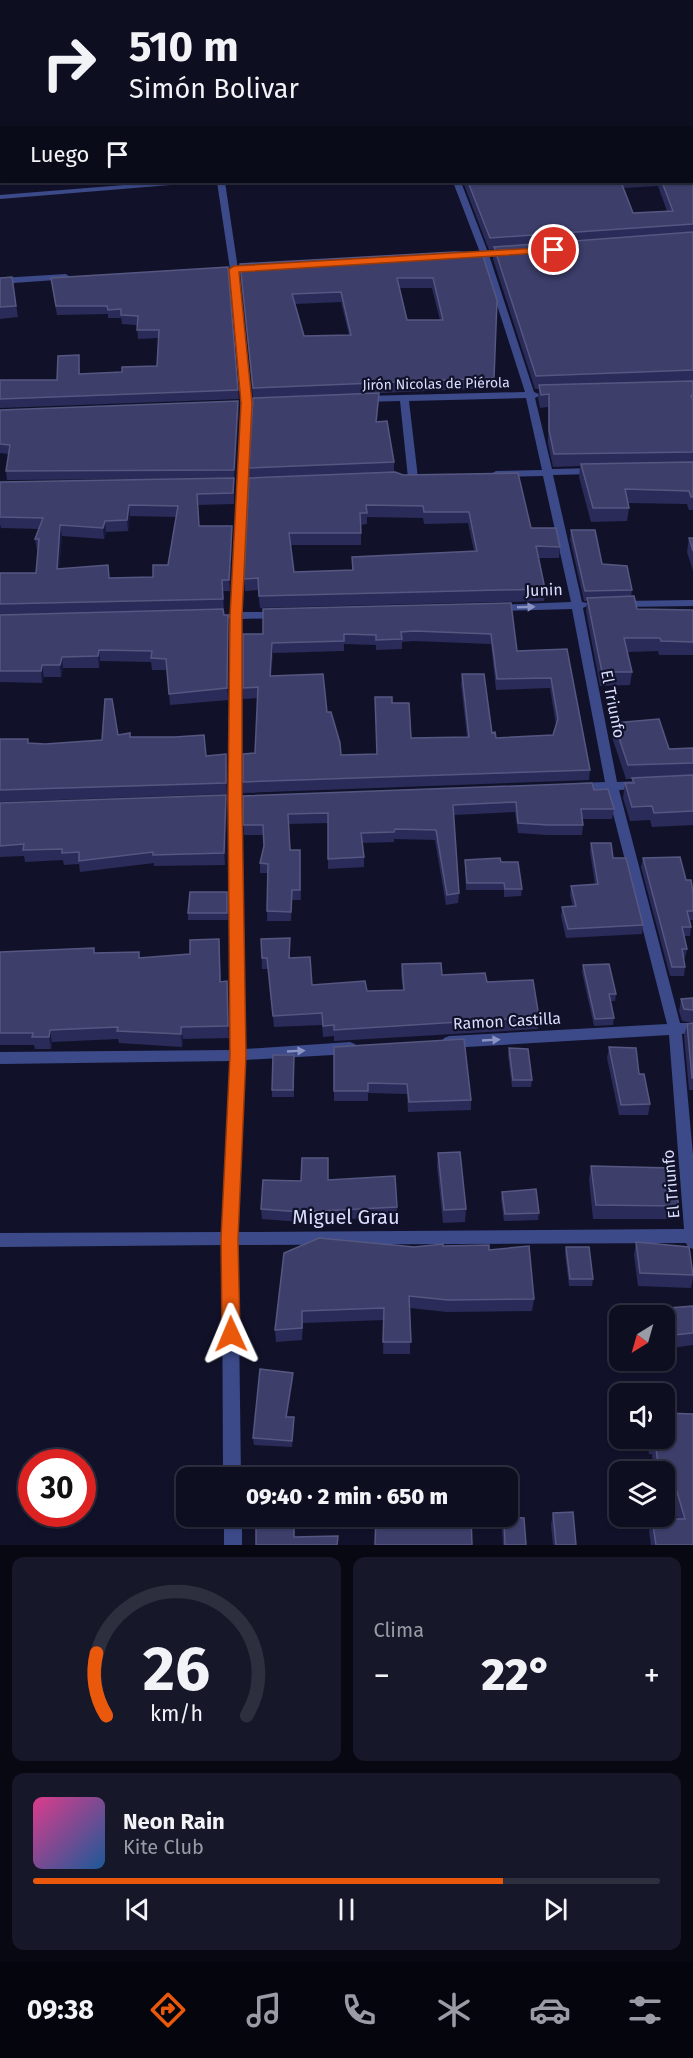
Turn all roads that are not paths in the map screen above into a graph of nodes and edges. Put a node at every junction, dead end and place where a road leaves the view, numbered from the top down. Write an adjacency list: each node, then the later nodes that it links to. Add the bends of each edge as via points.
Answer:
1 (171, 183): 4 (street)
2 (221, 183): 19 (street, via 234,269 246,403)
3 (457, 183): 7 (street, El Triunfo)
4 (0, 197)
5 (70, 277): 6 (street)
6 (0, 281)
7 (536, 395): 8 (street, Jirón Nicolas de Piérola); 11 (street, El Triunfo)
8 (404, 398): 9 (street, Jirón Nicolas de Piérola); 13 (street, via 419,478)
9 (348, 400)
10 (603, 471): 11 (street)
11 (546, 472): 12 (street); 15 (street, El Triunfo)
12 (480, 475)
13 (402, 478)
14 (693, 603): 15 (street, Junin)
15 (578, 605): 16 (street, Junin, one-way to 15); 21 (street, El Triunfo)
16 (483, 608)
17 (295, 614): 19 (street)
18 (220, 616): 19 (street)
19 (236, 616): 27 (street)
20 (658, 784): 21 (street)
21 (612, 786): 22 (street); 24 (street, El Triunfo)
22 (565, 788)
23 (693, 1028): 24 (street, Ramon Castilla)
24 (675, 1029): 25 (street, Ramon Castilla, one-way to 24); 29 (street, El Triunfo)
25 (439, 1043)
26 (368, 1047): 27 (street, one-way to 26)
27 (238, 1055): 28 (street); 30 (street)
28 (0, 1058)
29 (693, 1238): 30 (street, Miguel Grau)
30 (230, 1239): 31 (street, Miguel Grau); 32 (street)
31 (0, 1240)
32 (232, 1467)
33 (233, 1527): 34 (street)
34 (233, 1545)

